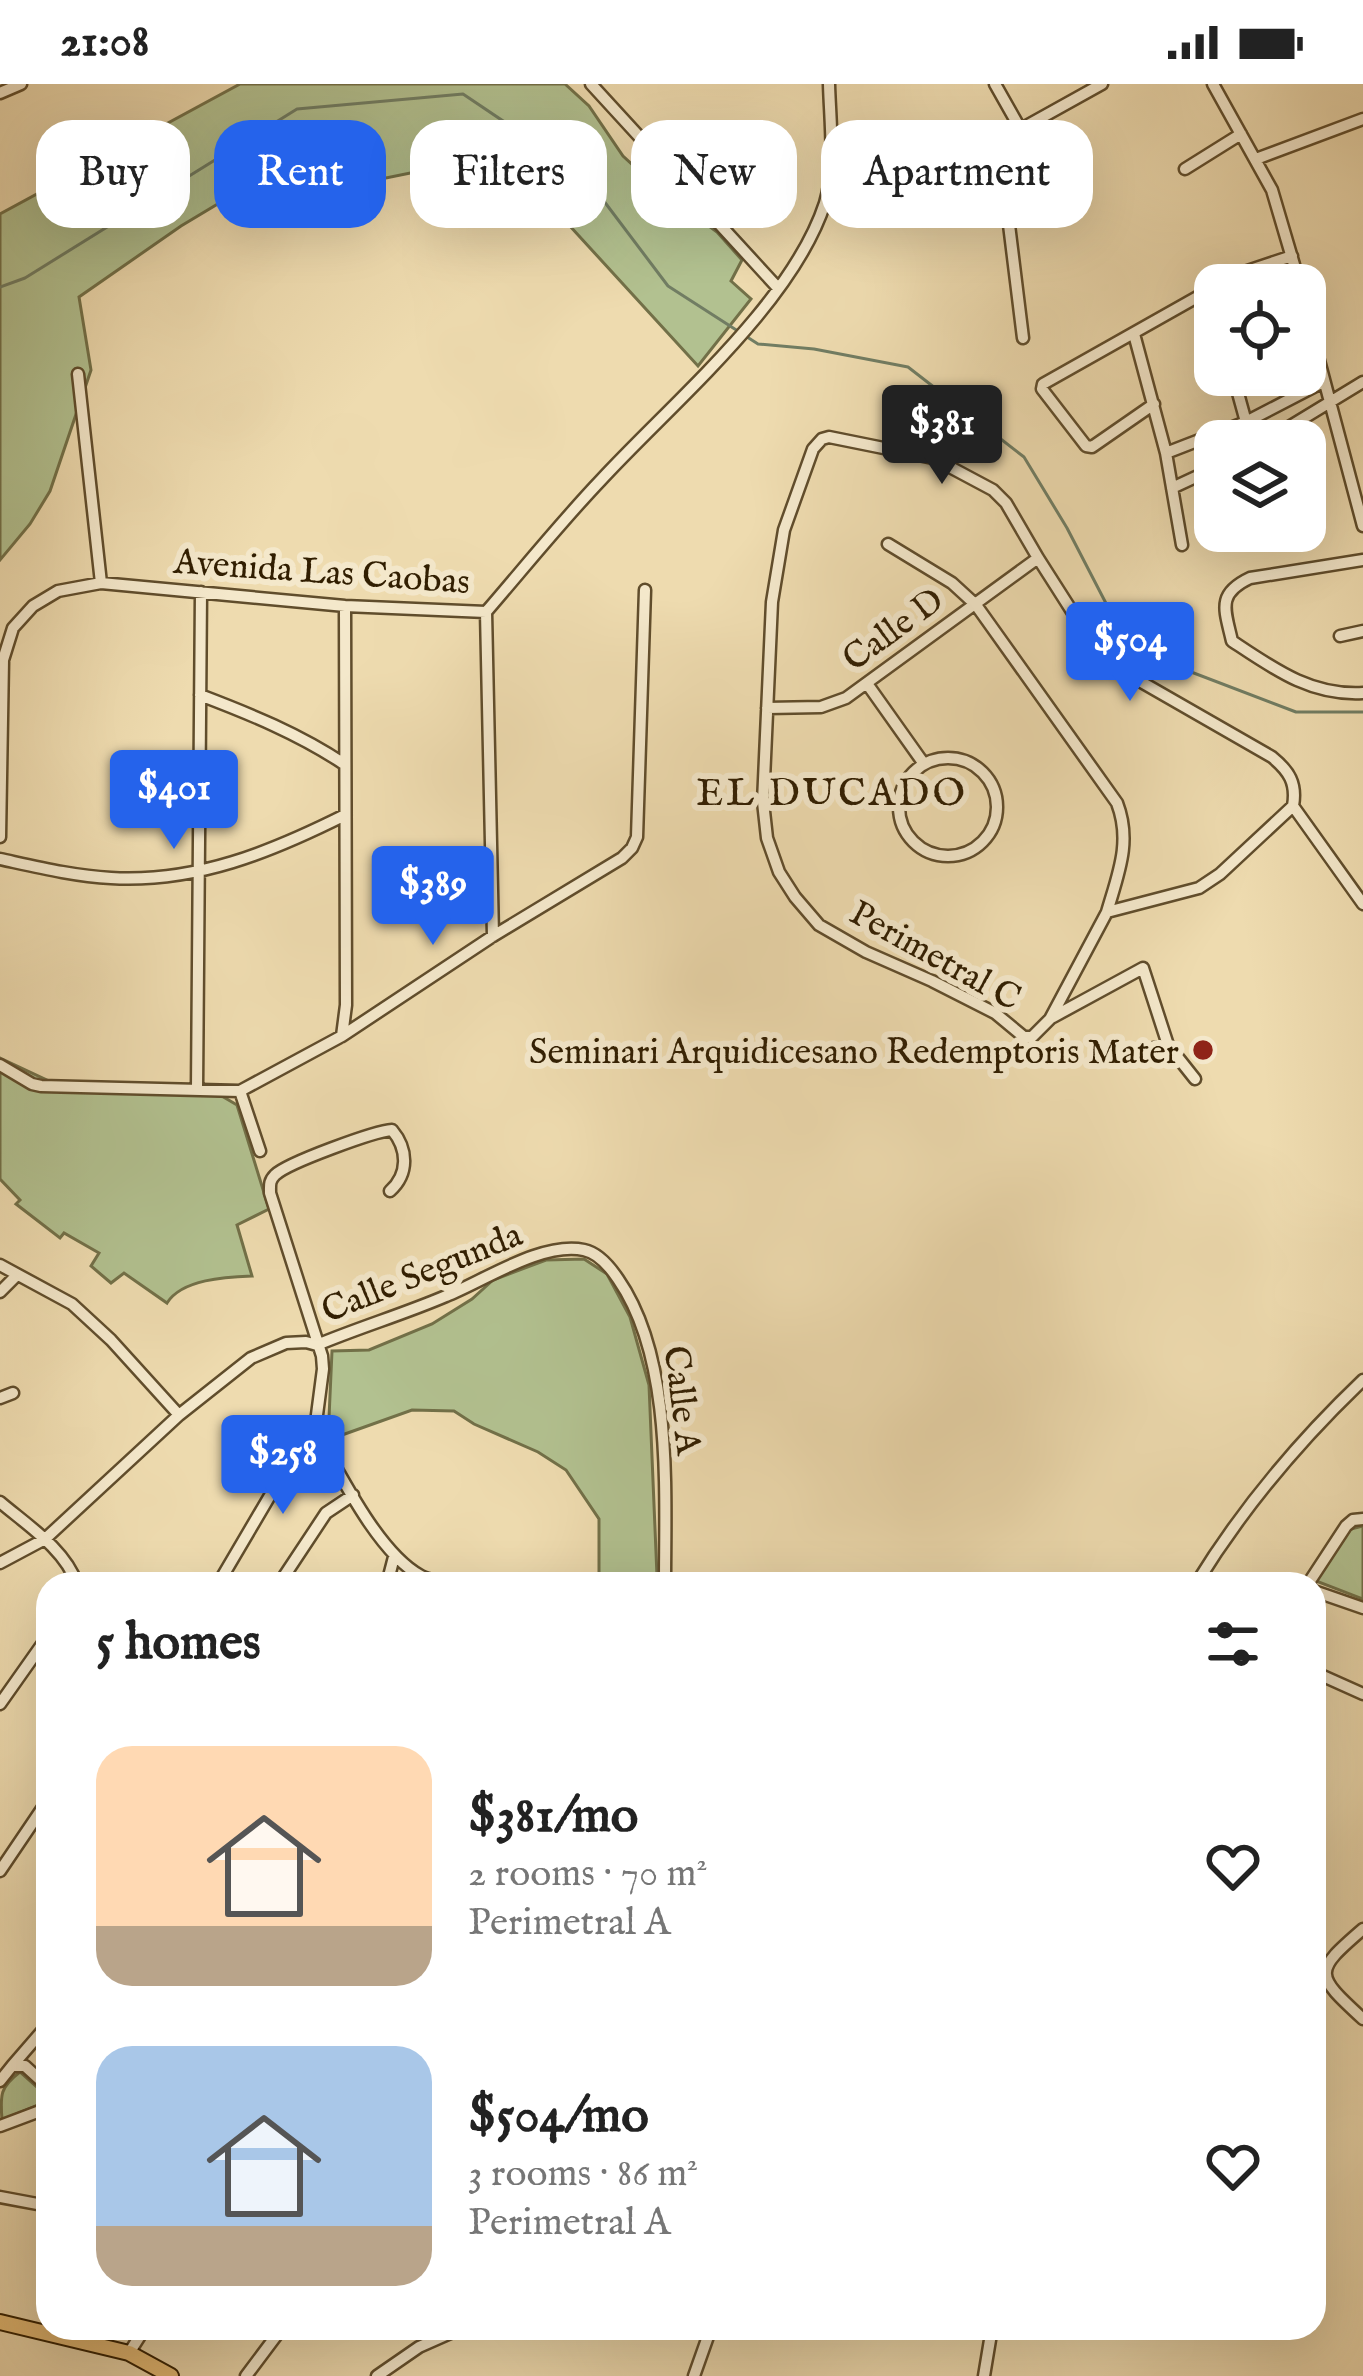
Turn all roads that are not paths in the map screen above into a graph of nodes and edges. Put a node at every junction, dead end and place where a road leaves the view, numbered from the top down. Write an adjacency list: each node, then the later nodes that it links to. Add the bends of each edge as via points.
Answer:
1 (21, 84): 7 (street)
2 (591, 84): 18 (street)
3 (829, 84): 18 (street, Avenida Las Caobas, via 827,196)
4 (995, 84): 9 (street)
5 (1102, 84): 10 (street)
6 (1213, 84): 11 (street)
7 (0, 93)
8 (1363, 119): 12 (street)
9 (1015, 120)
10 (1039, 120)
11 (1241, 134): 12 (street); 13 (street)
12 (1256, 159): 15 (street)
13 (1185, 170)
14 (1009, 228): 21 (street)
15 (1292, 256): 16 (street); 17 (street)
16 (1268, 264)
17 (1294, 264)
18 (778, 288): 44 (street, Avenida Las Caobas)
19 (1194, 299): 20 (street)
20 (1134, 334): 26 (street); 26 (street, via 1043,384 1044,393 1092,447)
21 (1023, 338)
22 (78, 374): 39 (street)
23 (1363, 382): 27 (street)
24 (1326, 393): 27 (street)
25 (1296, 396): 28 (street)
26 (1154, 404): 31 (street)
27 (1329, 404): 29 (street); 34 (street)
28 (1250, 420)
29 (1302, 420)
30 (1194, 442): 31 (street)
31 (1166, 453): 33 (street)
32 (1194, 478): 33 (street)
33 (1172, 488): 36 (street)
34 (1363, 526)
35 (888, 544): 42 (street)
36 (1182, 545)
37 (1038, 558): 42 (street, Calle D); 50 (street, Perimetral C, via 1006,503 961,471 933,458 822,439 784,530); 53 (street, via 1103,660 1272,757 1293,780)
38 (1363, 560): 48 (street, via 1250,578 1224,606 1232,641 1297,682)
39 (101, 583): 41 (street, Avenida Las Caobas); 55 (street, Avenida Las Caobas, via 58,591 13,628 3,659)
40 (645, 590): 60 (street, via 637,837 622,858)
41 (201, 592): 43 (street, Avenida Las Caobas); 49 (street)
42 (976, 605): 47 (street, Calle D); 59 (street, via 1117,803 1124,853)
43 (346, 606): 44 (street, Avenida Las Caobas); 51 (street)
44 (486, 612): 60 (street)
45 (1363, 632): 46 (street)
46 (1340, 636)
47 (868, 685): 50 (street, Calle D, via 821,707); 52 (street)
48 (1363, 693)
49 (200, 695): 51 (street); 57 (street)
50 (767, 708): 63 (street, Perimetral C, via 767,838 779,872 819,925 994,1013 1024,1037)
51 (344, 764): 54 (street)
52 (924, 764): 52 (street, via 967,762 995,794 988,836 965,854 936,855 903,828 899,799)
53 (1293, 806): 58 (street); 59 (street, via 1199,888)
54 (345, 815): 57 (street); 61 (street)
55 (0, 837)
56 (0, 860): 57 (street, via 116,878)
57 (198, 872): 69 (street)
58 (1363, 904)
59 (1107, 911): 63 (street)
60 (494, 936): 62 (street)
61 (346, 1005): 62 (street); 64 (street)
62 (370, 1017): 64 (street)
63 (1050, 1019): 65 (street, via 1143,968)
64 (342, 1036): 70 (street)
65 (1168, 1045): 66 (street); 68 (street)
66 (1134, 1052)
67 (0, 1065): 69 (street, via 41,1086)
68 (1195, 1079)
69 (197, 1089): 70 (street)
70 (240, 1091): 71 (street)
71 (260, 1151)
72 (390, 1191): 77 (street, via 405,1157 392,1130 274,1176 269,1193)
73 (581, 1249): 77 (street, Calle Segunda, via 538,1256); 92 (street, Calle A, via 613,1271 651,1349)
74 (0, 1265): 75 (street)
75 (17, 1275): 76 (street); 79 (street, via 72,1304)
76 (0, 1292)
77 (317, 1345): 79 (street, Calle Segunda, via 286,1343 251,1358); 80 (street, via 323,1370)
78 (1363, 1380): 93 (street, via 1267,1484)
79 (178, 1415): 84 (street, Calle Segunda)
80 (315, 1430): 81 (street); 88 (street)
81 (353, 1495): 85 (street); 89 (street, via 326,1514)
82 (0, 1502): 84 (street)
83 (1363, 1519): 94 (street, via 1346,1526)
84 (45, 1539): 86 (street, Calle Segunda); 87 (street)
85 (394, 1556): 90 (street); 91 (street)
86 (0, 1563)
87 (73, 1572)
88 (225, 1572)
89 (287, 1572)
90 (391, 1572)
91 (416, 1572)
92 (665, 1572)
93 (1204, 1572)
94 (1316, 1572)
95 (1326, 1596): 96 (street)
96 (1363, 1608)
97 (36, 1653): 100 (street)
98 (1326, 1677): 99 (street)
99 (1363, 1694)
100 (0, 1704)
101 (36, 1818): 102 (street)
102 (0, 1871)
103 (1363, 1929): 104 (street, via 1326,1970 1328,1983)
104 (1363, 2019)
105 (36, 2036): 106 (street)
106 (13, 2066): 107 (street); 108 (street)
107 (36, 2076)
108 (0, 2081)
109 (36, 2112): 110 (street)
110 (0, 2126)
111 (0, 2198): 112 (street)
112 (36, 2204)
113 (0, 2322): 114 (main road)
114 (36, 2331)
115 (75, 2340): 121 (main road)
116 (138, 2340): 121 (street)
117 (273, 2340): 123 (street)
118 (435, 2340): 124 (street)
119 (707, 2340): 125 (street)
120 (990, 2340): 126 (street)
121 (130, 2353): 122 (main road)
122 (171, 2376)
123 (246, 2376)
124 (377, 2376)
125 (694, 2376)
126 (984, 2376)

